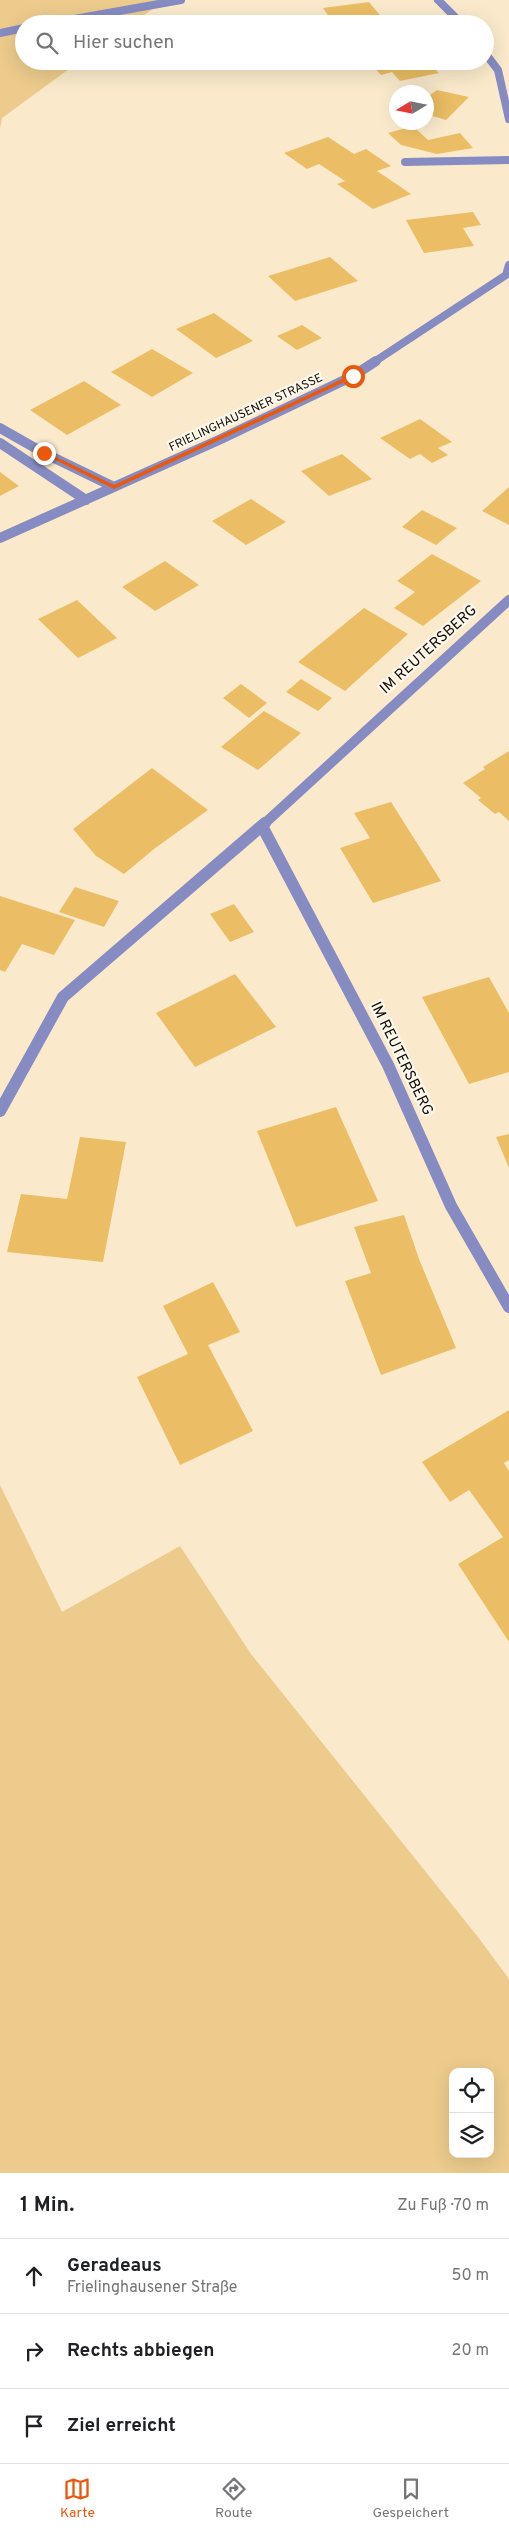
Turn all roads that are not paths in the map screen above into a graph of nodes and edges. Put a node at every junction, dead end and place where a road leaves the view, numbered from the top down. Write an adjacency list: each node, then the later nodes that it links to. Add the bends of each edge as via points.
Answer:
1 (181, 0): 3 (street)
2 (438, 0): 4 (street)
3 (97, 15)
4 (453, 15)
5 (15, 30): 6 (street)
6 (0, 33)
7 (494, 65): 8 (street)
8 (509, 119)
9 (509, 160): 10 (street)
10 (404, 162)
11 (509, 265): 12 (street, FRIELINGHAUSENER STRASSE)
12 (507, 275): 15 (street, FRIELINGHAUSENER STRASSE, via 353,376)
13 (0, 428): 15 (street)
14 (0, 443): 16 (street)
15 (114, 487): 16 (street, FRIELINGHAUSENER STRASSE)
16 (86, 500): 17 (street, FRIELINGHAUSENER STRASSE)
17 (0, 538)
18 (509, 600): 19 (street, IM REUTERSBERG)
19 (262, 826): 20 (street, IM REUTERSBERG, via 63,998); 21 (street, IM REUTERSBERG, via 388,1065 451,1206)
20 (0, 1111)
21 (509, 1307)

